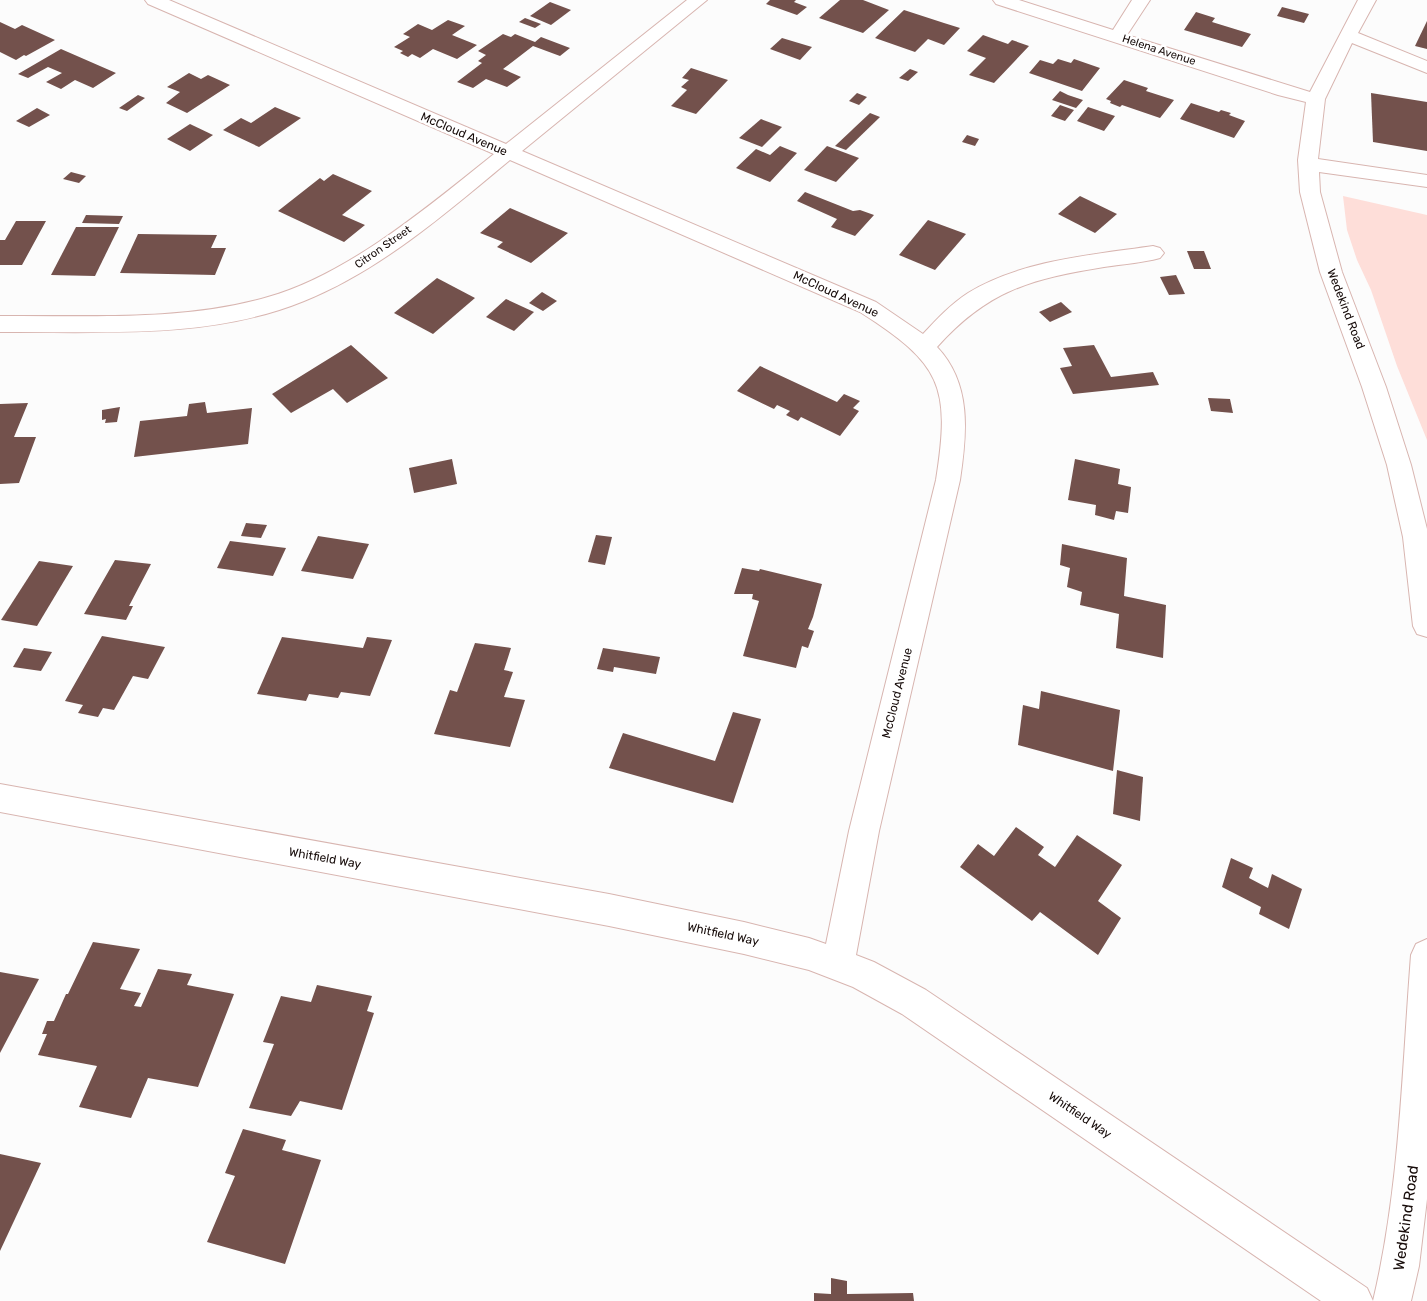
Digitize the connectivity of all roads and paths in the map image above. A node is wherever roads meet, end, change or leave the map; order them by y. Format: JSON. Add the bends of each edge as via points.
{"nodes":[{"id":1,"x":154,"y":0,"type":"edge"},
{"id":2,"x":698,"y":0,"type":"edge"},
{"id":3,"x":1002,"y":0,"type":"edge"},
{"id":4,"x":1141,"y":0,"type":"edge"},
{"id":5,"x":1367,"y":0,"type":"edge"},
{"id":6,"x":1348,"y":35,"type":"junction"},
{"id":7,"x":1117,"y":37,"type":"junction"},
{"id":8,"x":1427,"y":68,"type":"edge"},
{"id":9,"x":1316,"y":99,"type":"junction"},
{"id":10,"x":508,"y":153,"type":"junction"},
{"id":11,"x":1308,"y":164,"type":"junction"},
{"id":12,"x":1427,"y":181,"type":"edge"},
{"id":13,"x":1153,"y":253,"type":"dead end"},
{"id":14,"x":0,"y":324,"type":"edge"},
{"id":15,"x":924,"y":347,"type":"junction"},
{"id":16,"x":1427,"y":626,"type":"edge"},
{"id":17,"x":0,"y":798,"type":"edge"},
{"id":18,"x":1427,"y":955,"type":"edge"},
{"id":19,"x":838,"y":965,"type":"junction"},
{"id":20,"x":1354,"y":1301,"type":"edge"},
{"id":21,"x":1392,"y":1301,"type":"edge"}],
"edges":[{"from":1,"to":10,"type":"street","name":"McCloud Avenue"},
{"from":2,"to":10,"type":"street","name":"Citron Street"},
{"from":3,"to":7,"type":"street","name":"Helena Avenue"},
{"from":4,"to":7,"type":"street"},
{"from":5,"to":6,"type":"street","name":"Wedekind Road"},
{"from":6,"to":8,"type":"street"},
{"from":6,"to":9,"type":"street","name":"Wedekind Road"},
{"from":7,"to":9,"type":"street","name":"Helena Avenue"},
{"from":9,"to":11,"type":"street","name":"Wedekind Road"},
{"from":10,"to":14,"type":"street","name":"Citron Street","via":[[368,259],[304,293],[271,304],[197,318]]},
{"from":10,"to":15,"type":"street","name":"McCloud Avenue","via":[[868,307]]},
{"from":11,"to":12,"type":"street"},
{"from":11,"to":16,"type":"street","name":"Wedekind Road","via":[[1310,192],[1328,263],[1399,465],[1416,537]]},
{"from":13,"to":15,"type":"street","via":[[1022,278],[976,299]]},
{"from":15,"to":19,"type":"street","name":"McCloud Avenue","via":[[941,368],[952,390],[956,417],[954,449],[864,831]]},
{"from":17,"to":19,"type":"street","name":"Whitfield Way","via":[[609,910],[800,951]]},
{"from":18,"to":21,"type":"street","name":"Wedekind Road","via":[[1412,1176]]},
{"from":19,"to":20,"type":"street","name":"Whitfield Way","via":[[914,1002]]}]}
